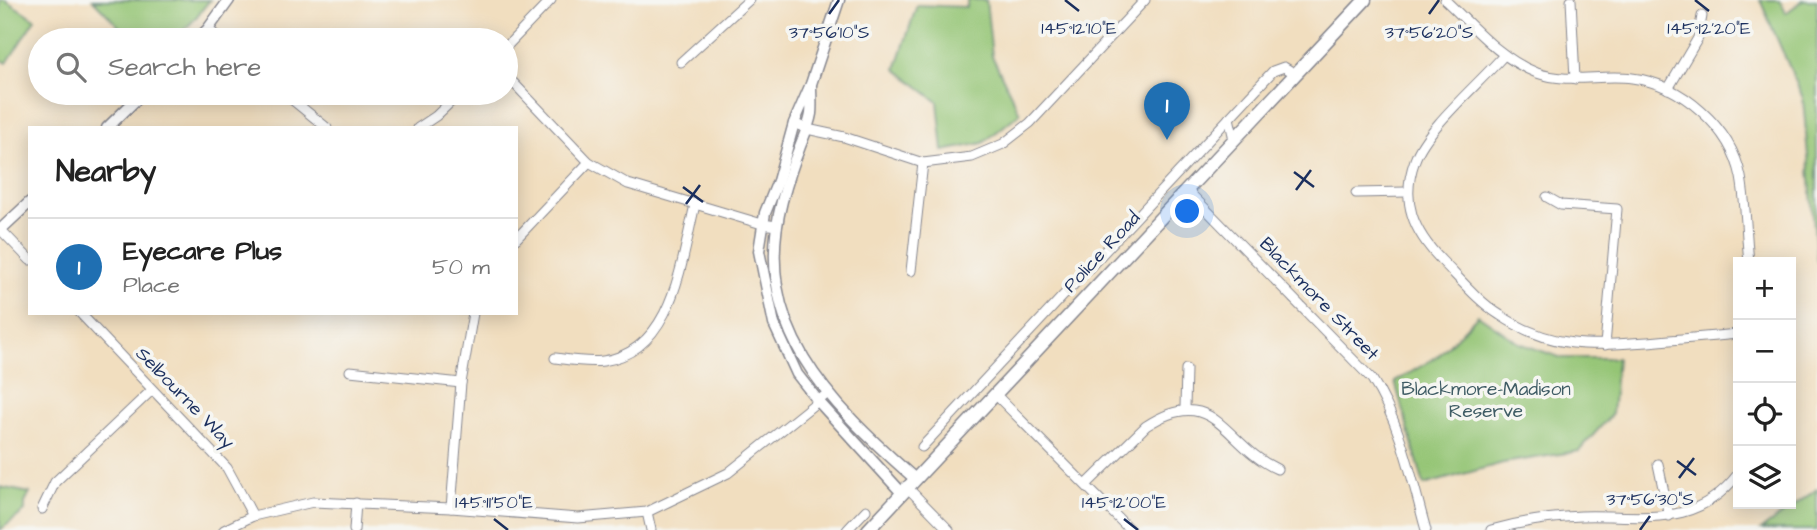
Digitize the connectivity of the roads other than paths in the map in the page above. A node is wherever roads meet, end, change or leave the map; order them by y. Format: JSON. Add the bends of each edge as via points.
{"nodes":[{"id":1,"x":229,"y":0,"type":"edge"},
{"id":2,"x":551,"y":0,"type":"edge"},
{"id":3,"x":749,"y":0,"type":"edge"},
{"id":4,"x":839,"y":0,"type":"edge"},
{"id":5,"x":1145,"y":0,"type":"edge"},
{"id":6,"x":1365,"y":0,"type":"edge"},
{"id":7,"x":1445,"y":0,"type":"edge"},
{"id":8,"x":1571,"y":0,"type":"edge"},
{"id":9,"x":1702,"y":16,"type":"dead end"},
{"id":10,"x":209,"y":28,"type":"edge"},
{"id":11,"x":518,"y":34,"type":"edge"},
{"id":12,"x":1504,"y":55,"type":"junction"},
{"id":13,"x":681,"y":62,"type":"dead end"},
{"id":14,"x":1294,"y":73,"type":"junction"},
{"id":15,"x":1575,"y":79,"type":"junction"},
{"id":16,"x":811,"y":84,"type":"junction"},
{"id":17,"x":518,"y":88,"type":"edge"},
{"id":18,"x":1668,"y":89,"type":"junction"},
{"id":19,"x":131,"y":105,"type":"edge"},
{"id":20,"x":299,"y":105,"type":"edge"},
{"id":21,"x":447,"y":105,"type":"edge"},
{"id":22,"x":1229,"y":118,"type":"junction"},
{"id":23,"x":794,"y":123,"type":"junction"},
{"id":24,"x":109,"y":126,"type":"edge"},
{"id":25,"x":325,"y":126,"type":"edge"},
{"id":26,"x":421,"y":126,"type":"edge"},
{"id":27,"x":807,"y":129,"type":"junction"},
{"id":28,"x":1234,"y":139,"type":"junction"},
{"id":29,"x":589,"y":162,"type":"junction"},
{"id":30,"x":923,"y":163,"type":"junction"},
{"id":31,"x":1187,"y":190,"type":"junction"},
{"id":32,"x":1407,"y":192,"type":"junction"},
{"id":33,"x":1356,"y":193,"type":"dead end"},
{"id":34,"x":1547,"y":197,"type":"dead end"},
{"id":35,"x":28,"y":204,"type":"edge"},
{"id":36,"x":695,"y":205,"type":"junction"},
{"id":37,"x":762,"y":224,"type":"junction"},
{"id":38,"x":777,"y":226,"type":"junction"},
{"id":39,"x":0,"y":230,"type":"edge"},
{"id":40,"x":518,"y":237,"type":"edge"},
{"id":41,"x":1749,"y":257,"type":"edge"},
{"id":42,"x":28,"y":258,"type":"edge"},
{"id":43,"x":911,"y":271,"type":"dead end"},
{"id":44,"x":82,"y":315,"type":"edge"},
{"id":45,"x":473,"y":315,"type":"edge"},
{"id":46,"x":1028,"y":334,"type":"junction"},
{"id":47,"x":1733,"y":334,"type":"edge"},
{"id":48,"x":1605,"y":345,"type":"junction"},
{"id":49,"x":1042,"y":346,"type":"junction"},
{"id":50,"x":555,"y":358,"type":"dead end"},
{"id":51,"x":1186,"y":369,"type":"dead end"},
{"id":52,"x":350,"y":371,"type":"dead end"},
{"id":53,"x":461,"y":383,"type":"junction"},
{"id":54,"x":152,"y":390,"type":"junction"},
{"id":55,"x":828,"y":393,"type":"junction"},
{"id":56,"x":996,"y":395,"type":"junction"},
{"id":57,"x":819,"y":402,"type":"junction"},
{"id":58,"x":1185,"y":408,"type":"junction"},
{"id":59,"x":922,"y":447,"type":"dead end"},
{"id":60,"x":1658,"y":464,"type":"dead end"},
{"id":61,"x":1277,"y":469,"type":"dead end"},
{"id":62,"x":1733,"y":479,"type":"edge"},
{"id":63,"x":907,"y":485,"type":"junction"},
{"id":64,"x":1086,"y":485,"type":"junction"},
{"id":65,"x":356,"y":503,"type":"junction"},
{"id":66,"x":452,"y":508,"type":"junction"},
{"id":67,"x":42,"y":509,"type":"dead end"},
{"id":68,"x":866,"y":510,"type":"dead end"},
{"id":69,"x":647,"y":512,"type":"junction"},
{"id":70,"x":253,"y":516,"type":"junction"},
{"id":71,"x":1669,"y":516,"type":"junction"},
{"id":72,"x":224,"y":530,"type":"edge"},
{"id":73,"x":354,"y":530,"type":"edge"},
{"id":74,"x":651,"y":530,"type":"edge"},
{"id":75,"x":847,"y":530,"type":"edge"},
{"id":76,"x":868,"y":530,"type":"edge"},
{"id":77,"x":948,"y":530,"type":"edge"},
{"id":78,"x":1130,"y":530,"type":"edge"},
{"id":79,"x":1426,"y":530,"type":"edge"},
{"id":80,"x":1491,"y":530,"type":"edge"}],
"edges":[{"from":1,"to":10,"type":"street"},
{"from":2,"to":11,"type":"street"},
{"from":3,"to":13,"type":"street"},
{"from":4,"to":16,"type":"street"},
{"from":5,"to":30,"type":"street","via":[[1030,123],[1003,144],[972,157]]},
{"from":6,"to":14,"type":"main road","name":"Police Road"},
{"from":7,"to":12,"type":"street"},
{"from":8,"to":15,"type":"street"},
{"from":9,"to":18,"type":"street","via":[[1698,37]]},
{"from":12,"to":15,"type":"street","via":[[1553,78]]},
{"from":12,"to":32,"type":"street","via":[[1422,145]]},
{"from":14,"to":22,"type":"street","via":[[1284,66],[1273,71]]},
{"from":14,"to":28,"type":"main road","name":"Police Road"},
{"from":15,"to":18,"type":"street","via":[[1635,78]]},
{"from":16,"to":23,"type":"street"},
{"from":16,"to":27,"type":"street"},
{"from":17,"to":29,"type":"street"},
{"from":18,"to":41,"type":"street","via":[[1694,105],[1728,143],[1741,176]]},
{"from":19,"to":24,"type":"street"},
{"from":20,"to":25,"type":"street"},
{"from":21,"to":26,"type":"street"},
{"from":22,"to":28,"type":"street"},
{"from":22,"to":46,"type":"street"},
{"from":23,"to":27,"type":"street"},
{"from":23,"to":37,"type":"street"},
{"from":27,"to":30,"type":"street"},
{"from":27,"to":38,"type":"street"},
{"from":28,"to":31,"type":"main road","name":"Police Road"},
{"from":29,"to":36,"type":"street","via":[[628,184]]},
{"from":29,"to":40,"type":"street"},
{"from":30,"to":43,"type":"street"},
{"from":31,"to":49,"type":"main road","name":"Police Road"},
{"from":31,"to":79,"type":"street","name":"Blackmore Street","via":[[1372,379],[1392,416]]},
{"from":32,"to":33,"type":"street"},
{"from":32,"to":48,"type":"street","via":[[1422,237],[1499,315],[1548,338]]},
{"from":34,"to":48,"type":"street","via":[[1561,205],[1616,209]]},
{"from":35,"to":39,"type":"street"},
{"from":36,"to":37,"type":"street"},
{"from":36,"to":50,"type":"street","via":[[671,297],[654,332],[639,345],[604,360]]},
{"from":37,"to":38,"type":"street"},
{"from":37,"to":57,"type":"street","via":[[759,251],[774,324],[797,374]]},
{"from":38,"to":55,"type":"street","via":[[779,300],[804,361]]},
{"from":39,"to":42,"type":"street"},
{"from":44,"to":54,"type":"street","name":"Selbourne Way"},
{"from":45,"to":53,"type":"street"},
{"from":46,"to":49,"type":"street"},
{"from":46,"to":59,"type":"street"},
{"from":47,"to":48,"type":"street"},
{"from":49,"to":56,"type":"main road","name":"Police Road"},
{"from":51,"to":58,"type":"street"},
{"from":52,"to":53,"type":"street"},
{"from":53,"to":66,"type":"street"},
{"from":54,"to":67,"type":"street","via":[[55,482]]},
{"from":54,"to":70,"type":"street","name":"Selbourne Way","via":[[227,468]]},
{"from":55,"to":57,"type":"street"},
{"from":55,"to":63,"type":"street"},
{"from":56,"to":63,"type":"main road","name":"Police Road"},
{"from":56,"to":64,"type":"street"},
{"from":57,"to":63,"type":"street"},
{"from":57,"to":69,"type":"street","via":[[728,474]]},
{"from":58,"to":61,"type":"street","via":[[1222,424],[1256,458]]},
{"from":58,"to":64,"type":"street","via":[[1146,426]]},
{"from":60,"to":71,"type":"street"},
{"from":62,"to":71,"type":"street","via":[[1711,501]]},
{"from":63,"to":76,"type":"main road","name":"Police Road"},
{"from":63,"to":77,"type":"street"},
{"from":64,"to":78,"type":"street"},
{"from":65,"to":66,"type":"street"},
{"from":65,"to":70,"type":"street","via":[[313,502]]},
{"from":65,"to":73,"type":"street"},
{"from":66,"to":69,"type":"street","via":[[578,519]]},
{"from":68,"to":75,"type":"street"},
{"from":69,"to":74,"type":"street"},
{"from":70,"to":72,"type":"street"},
{"from":71,"to":80,"type":"street","via":[[1544,518]]}]}
